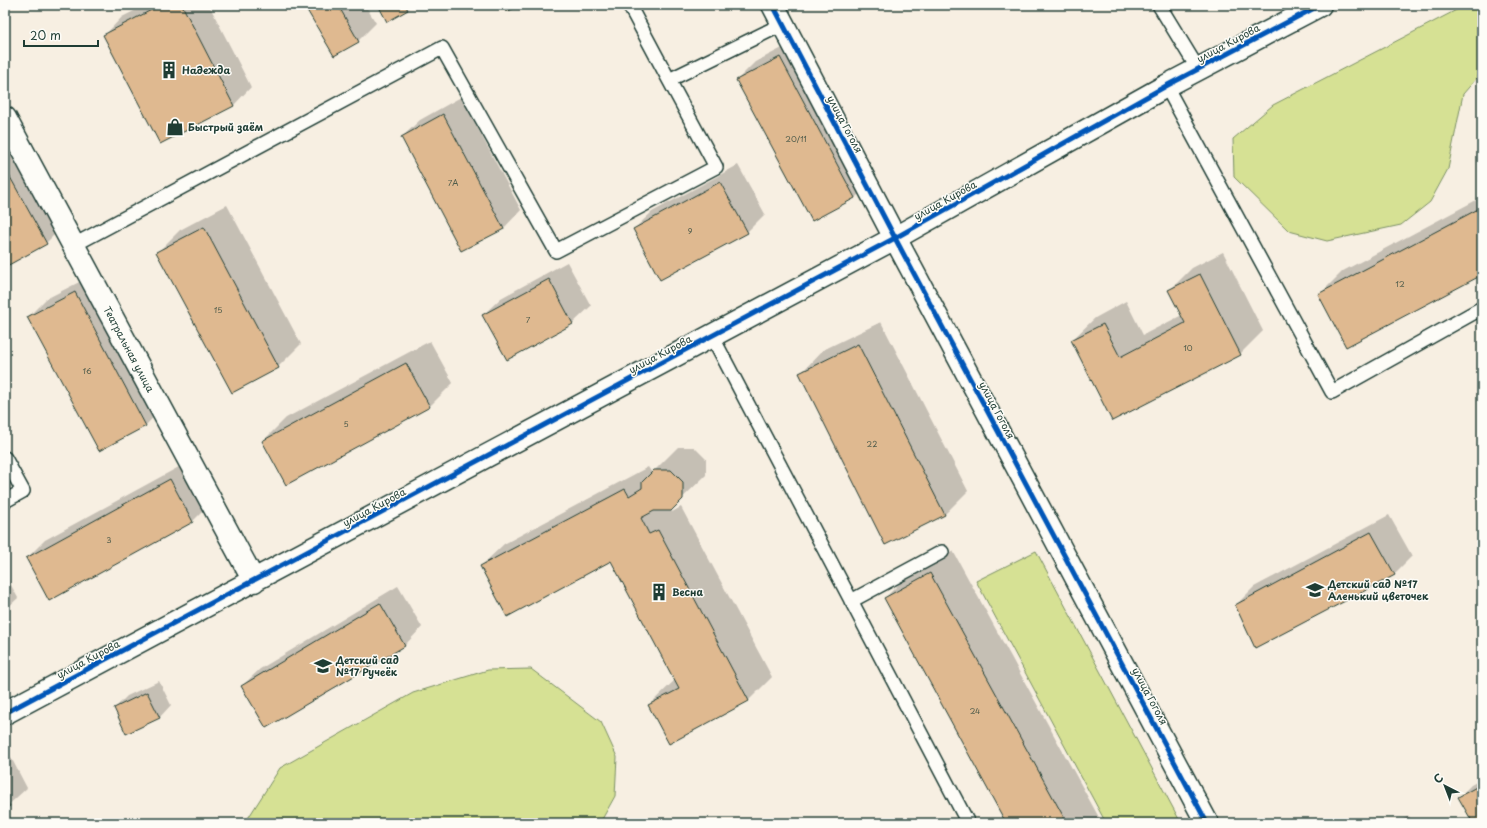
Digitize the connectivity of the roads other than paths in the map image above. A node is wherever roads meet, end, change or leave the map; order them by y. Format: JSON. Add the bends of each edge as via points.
{"nodes":[{"id":1,"x":629,"y":5,"type":"edge"},
{"id":2,"x":1159,"y":5,"type":"edge"},
{"id":3,"x":1320,"y":5,"type":"edge"},
{"id":4,"x":778,"y":14,"type":"edge"},
{"id":5,"x":1198,"y":69,"type":"junction"},
{"id":6,"x":670,"y":80,"type":"junction"},
{"id":7,"x":1166,"y":86,"type":"junction"},
{"id":8,"x":5,"y":118,"type":"edge"},
{"id":9,"x":895,"y":238,"type":"junction"},
{"id":10,"x":74,"y":245,"type":"junction"},
{"id":11,"x":1482,"y":308,"type":"edge"},
{"id":12,"x":712,"y":336,"type":"junction"},
{"id":13,"x":5,"y":458,"type":"edge"},
{"id":14,"x":5,"y":501,"type":"edge"},
{"id":15,"x":942,"y":552,"type":"dead end"},
{"id":16,"x":254,"y":581,"type":"junction"},
{"id":17,"x":851,"y":601,"type":"junction"},
{"id":18,"x":5,"y":713,"type":"edge"},
{"id":19,"x":968,"y":823,"type":"edge"},
{"id":20,"x":1207,"y":823,"type":"edge"}],
"edges":[{"from":1,"to":6,"type":"lane"},
{"from":2,"to":5,"type":"lane"},
{"from":3,"to":5,"type":"street","name":"улица Кирова"},
{"from":4,"to":6,"type":"lane"},
{"from":4,"to":9,"type":"street","name":"улица Гоголя"},
{"from":5,"to":7,"type":"street","name":"улица Кирова"},
{"from":6,"to":10,"type":"lane","via":[[716,167],[556,251],[442,48]]},
{"from":7,"to":9,"type":"street","name":"улица Кирова"},
{"from":7,"to":11,"type":"lane","via":[[1332,392]]},
{"from":8,"to":10,"type":"street","name":"Театральная улица"},
{"from":9,"to":12,"type":"street","name":"улица Кирова"},
{"from":9,"to":20,"type":"street","name":"улица Гоголя"},
{"from":10,"to":16,"type":"street","name":"Театральная улица"},
{"from":12,"to":16,"type":"street","name":"улица Кирова"},
{"from":12,"to":17,"type":"lane"},
{"from":13,"to":14,"type":"lane","via":[[23,491]]},
{"from":15,"to":17,"type":"lane"},
{"from":16,"to":18,"type":"street","name":"улица Кирова"},
{"from":17,"to":19,"type":"lane"}]}
